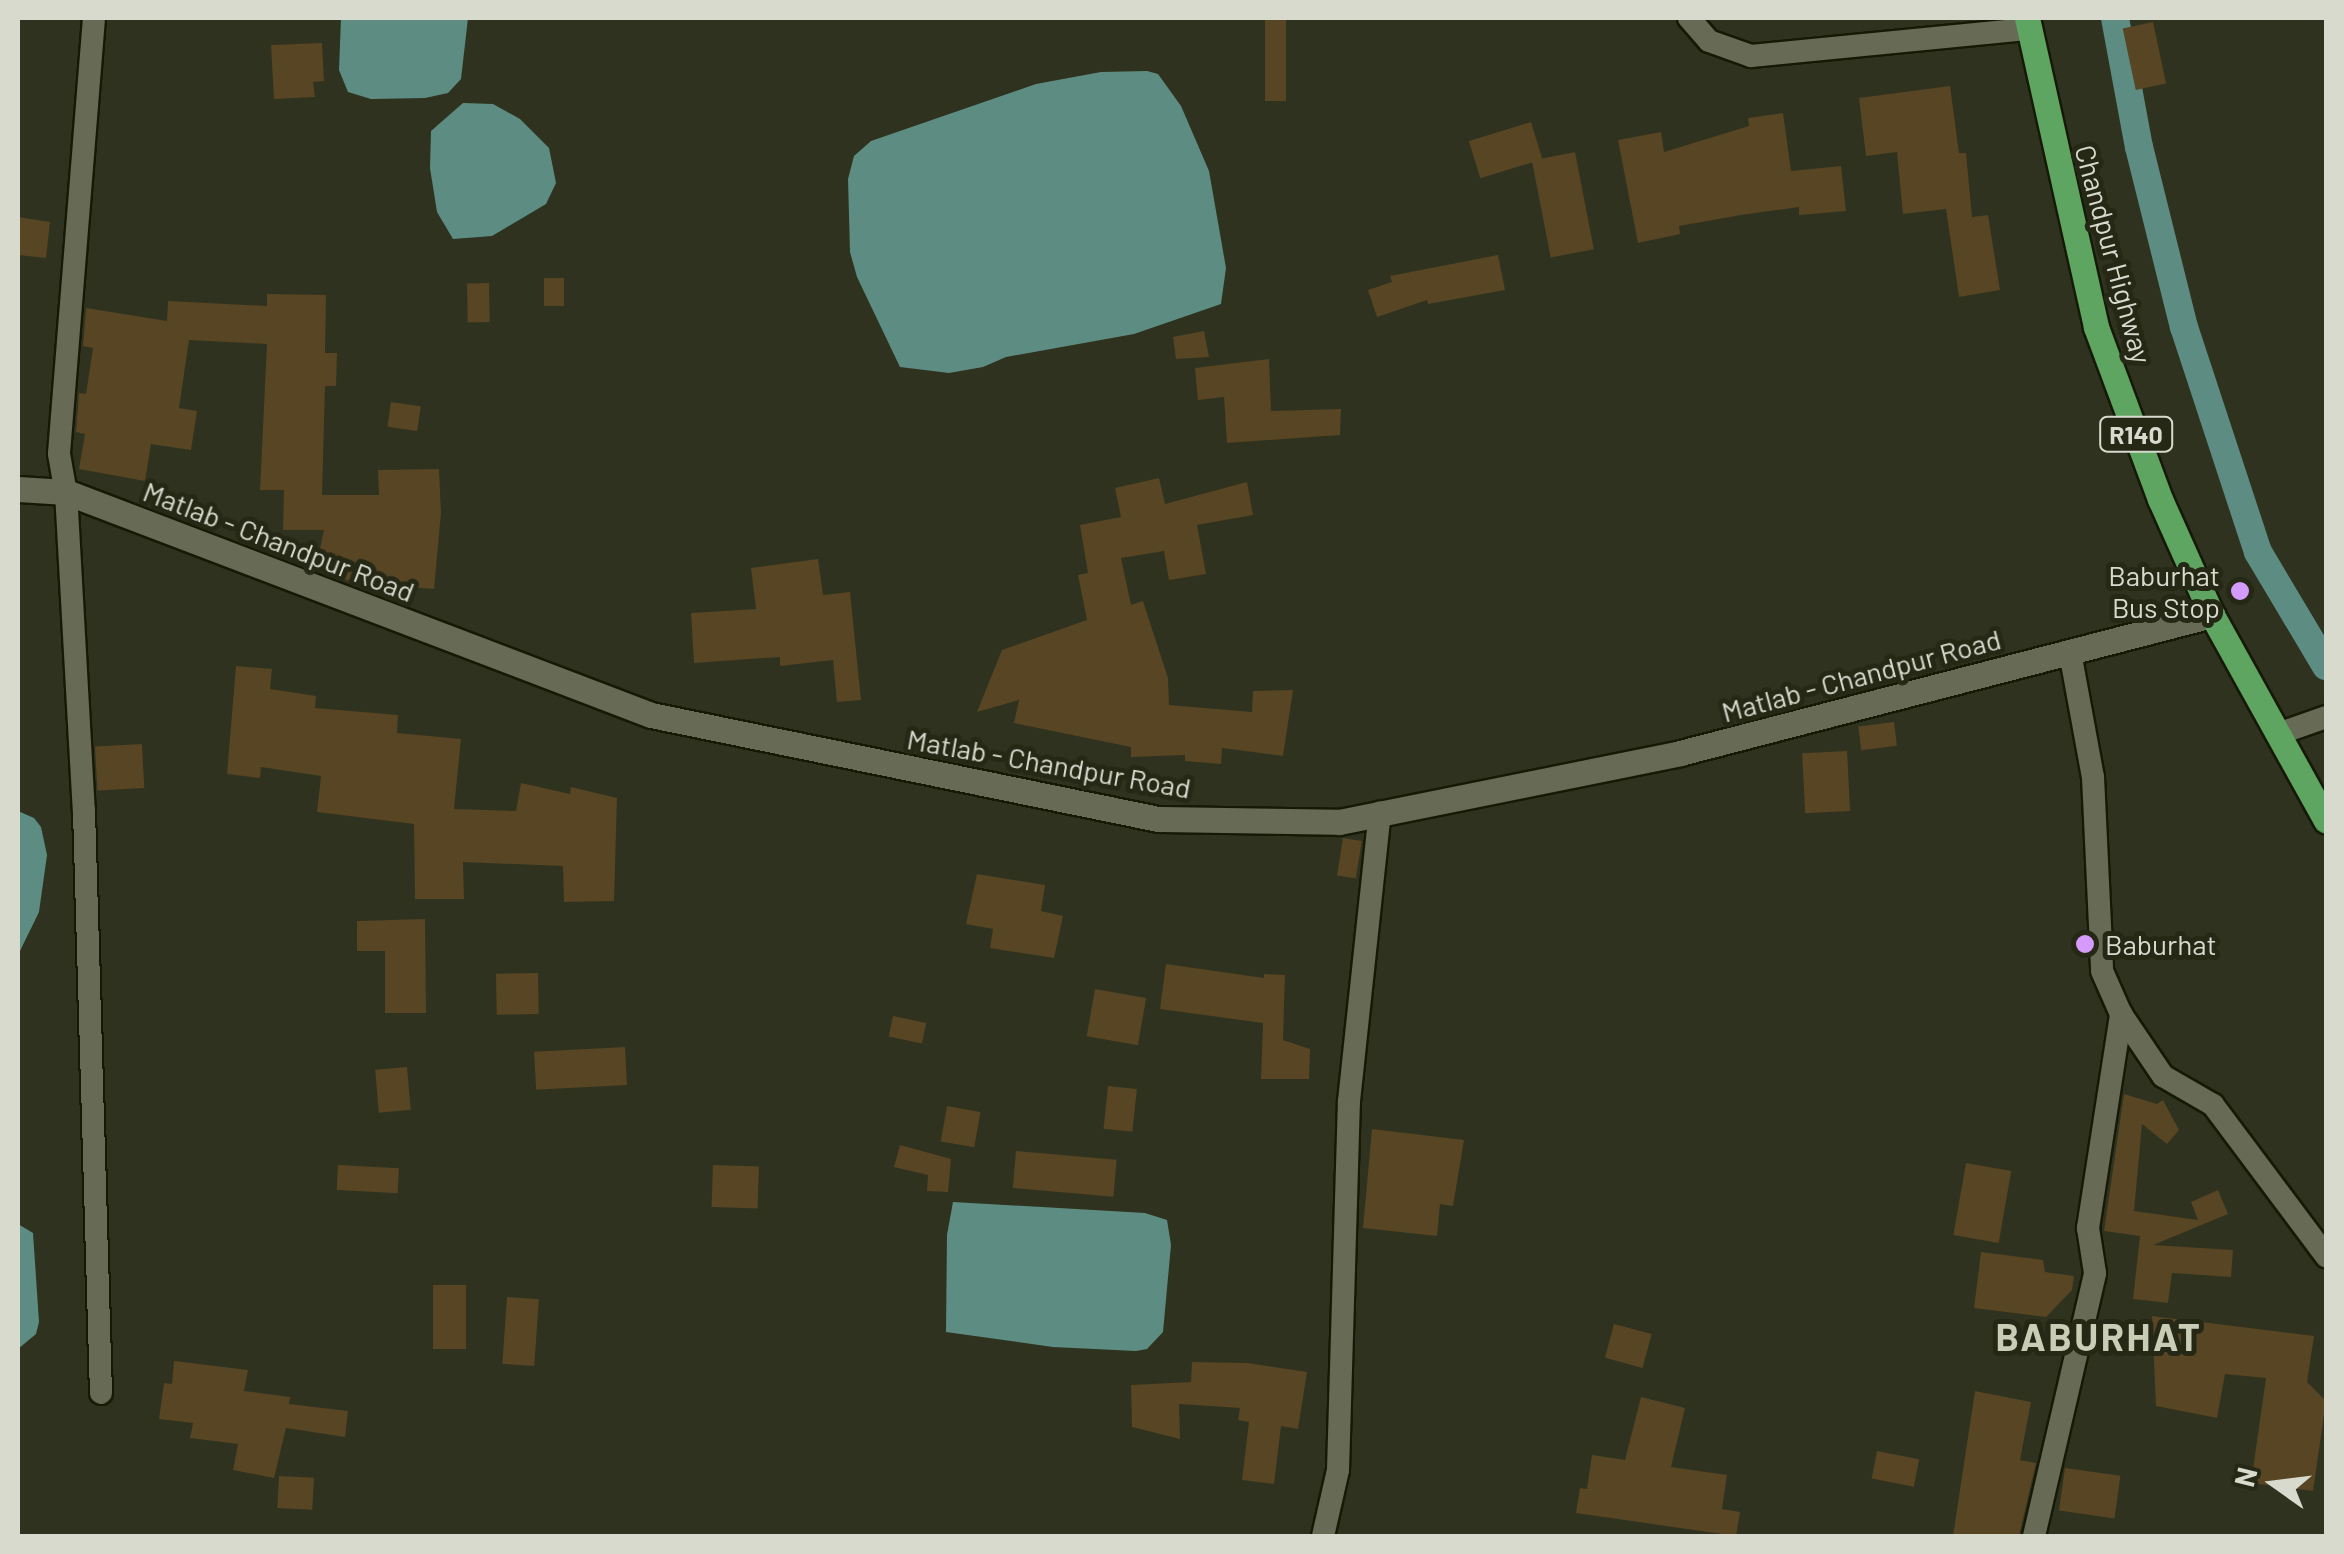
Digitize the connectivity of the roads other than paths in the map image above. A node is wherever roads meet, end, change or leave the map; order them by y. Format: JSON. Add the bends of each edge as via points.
{"nodes":[{"id":1,"x":94,"y":18,"type":"edge"},
{"id":2,"x":1689,"y":18,"type":"edge"},
{"id":3,"x":2027,"y":23,"type":"edge"},
{"id":4,"x":18,"y":489,"type":"edge"},
{"id":5,"x":66,"y":492,"type":"junction"},
{"id":6,"x":2212,"y":615,"type":"junction"},
{"id":7,"x":2070,"y":652,"type":"junction"},
{"id":8,"x":2326,"y":718,"type":"edge"},
{"id":9,"x":2278,"y":734,"type":"junction"},
{"id":10,"x":1380,"y":814,"type":"junction"},
{"id":11,"x":2326,"y":820,"type":"edge"},
{"id":12,"x":2121,"y":1014,"type":"junction"},
{"id":13,"x":2326,"y":1256,"type":"edge"},
{"id":14,"x":101,"y":1394,"type":"dead end"},
{"id":15,"x":1323,"y":1536,"type":"edge"},
{"id":16,"x":2034,"y":1536,"type":"edge"}],
"edges":[{"from":1,"to":5,"type":"street","via":[[59,454]]},
{"from":2,"to":3,"type":"street","via":[[1709,41],[1751,56]]},
{"from":3,"to":6,"type":"main road","name":"Chandpur Highway","number":"R140","via":[[2096,327]]},
{"from":4,"to":5,"type":"main road","name":"Matlab - Chandpur Road"},
{"from":5,"to":10,"type":"main road","name":"Matlab - Chandpur Road","via":[[651,715],[1158,819],[1339,822]]},
{"from":5,"to":14,"type":"street","via":[[87,887]]},
{"from":6,"to":7,"type":"main road","name":"Matlab - Chandpur Road"},
{"from":6,"to":9,"type":"main road","name":"Chandpur Highway","number":"R140"},
{"from":7,"to":10,"type":"main road","name":"Matlab - Chandpur Road","via":[[1680,754]]},
{"from":7,"to":12,"type":"street","via":[[2093,777],[2102,971]]},
{"from":8,"to":9,"type":"street"},
{"from":9,"to":11,"type":"main road","name":"Chandpur Highway","number":"R140"},
{"from":10,"to":15,"type":"street","via":[[1350,1100],[1338,1470]]},
{"from":12,"to":13,"type":"street","via":[[2162,1076],[2214,1105]]},
{"from":12,"to":16,"type":"street","via":[[2088,1228],[2095,1273]]}]}
